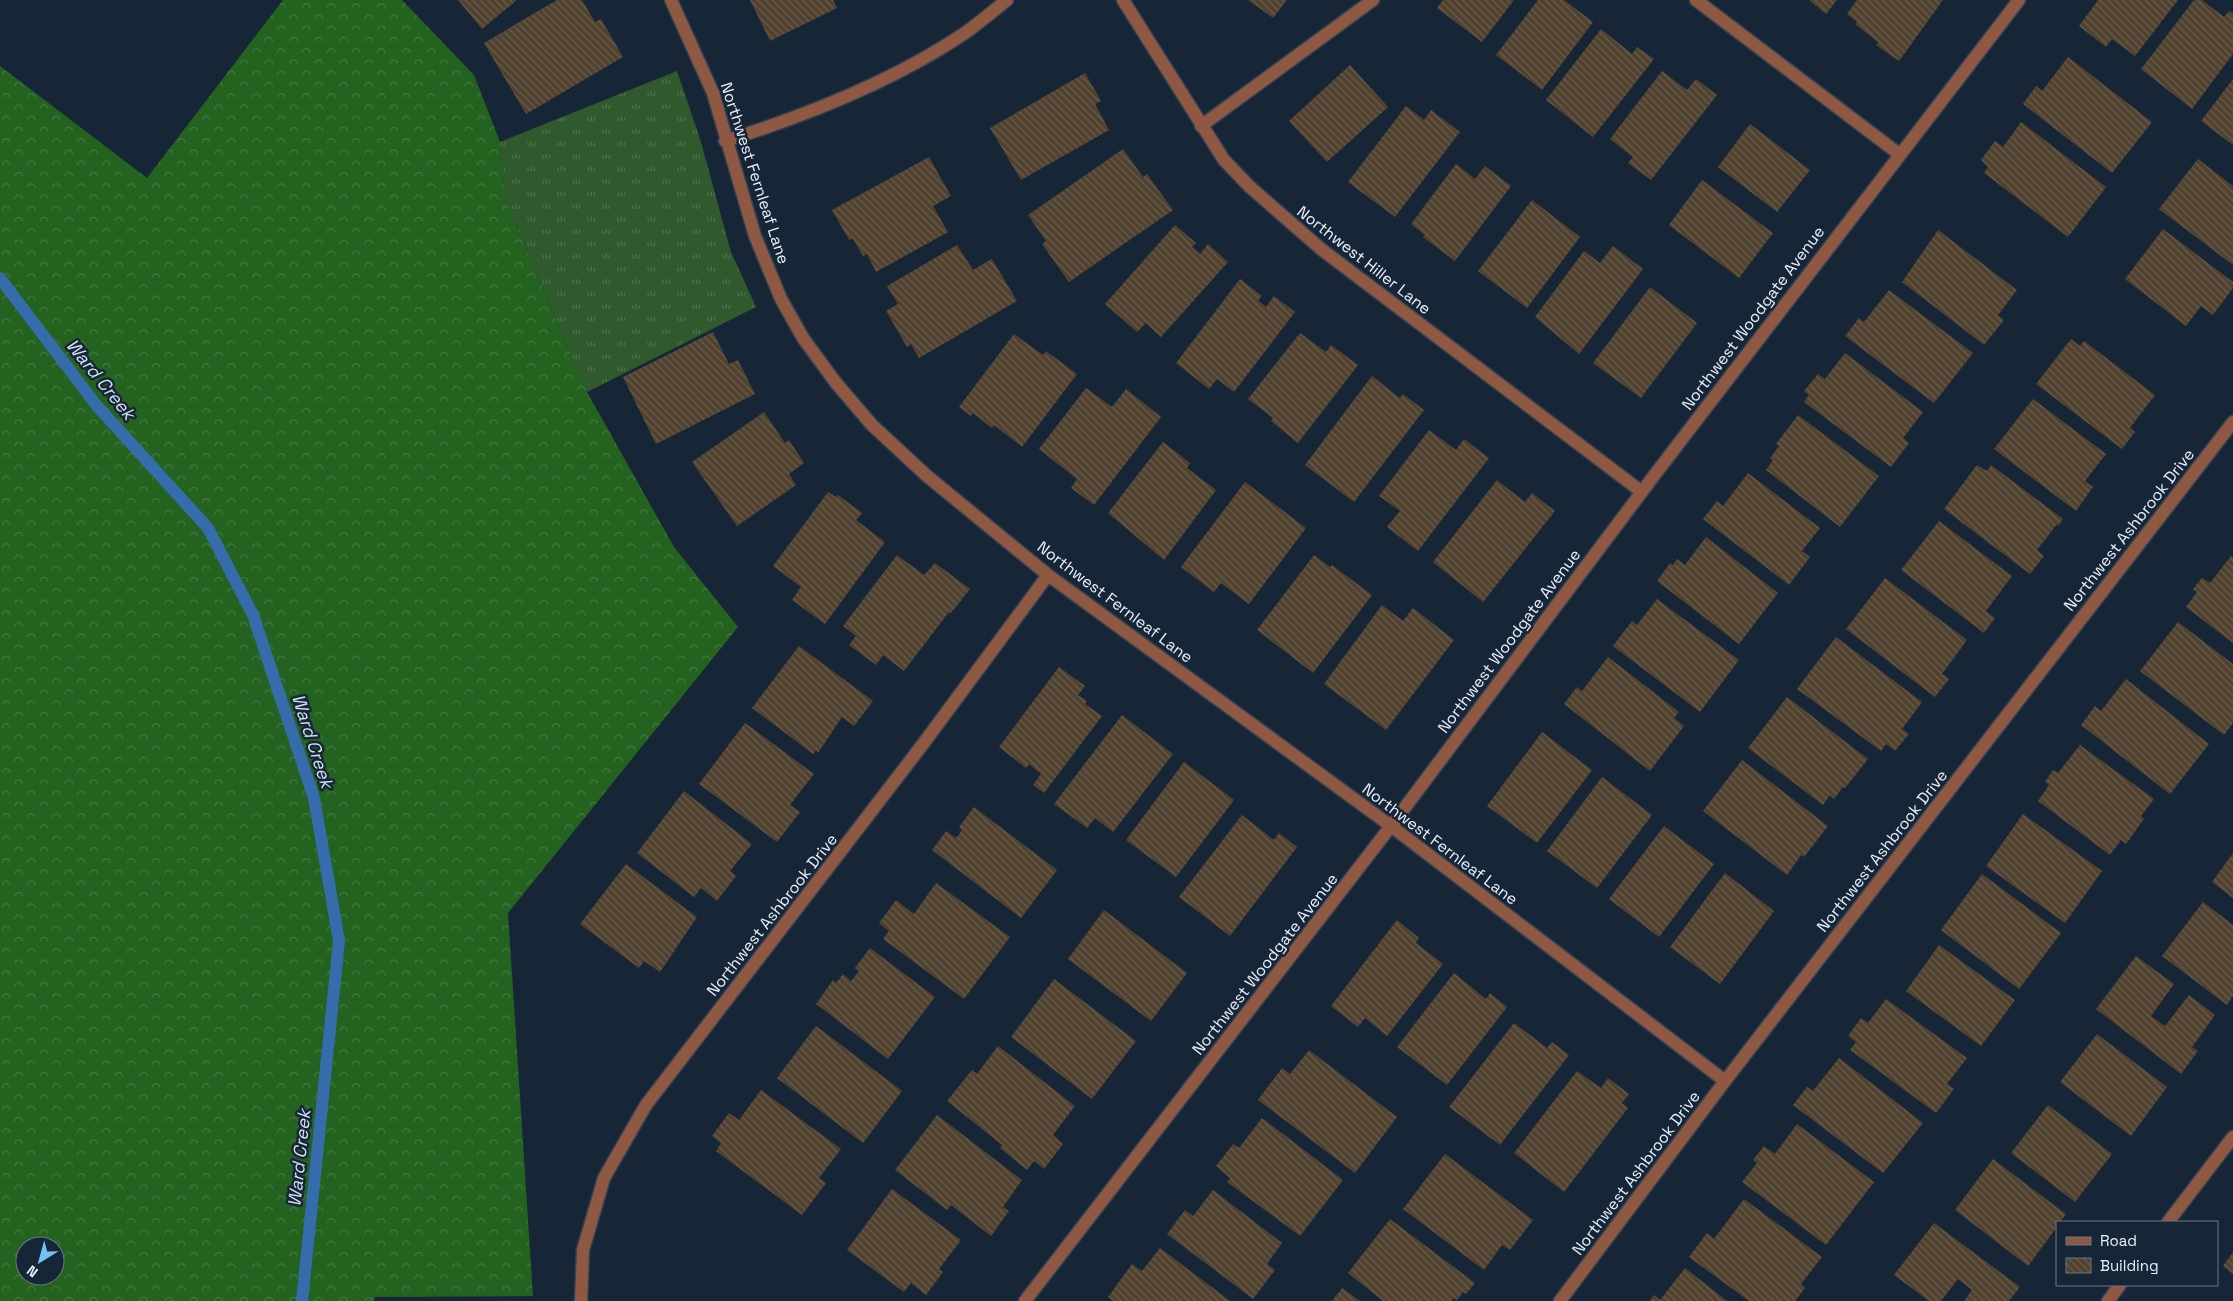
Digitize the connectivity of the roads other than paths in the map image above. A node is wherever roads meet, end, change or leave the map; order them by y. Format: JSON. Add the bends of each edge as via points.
{"nodes":[{"id":1,"x":671,"y":0,"type":"edge"},
{"id":2,"x":1007,"y":0,"type":"edge"},
{"id":3,"x":1123,"y":0,"type":"edge"},
{"id":4,"x":1373,"y":0,"type":"edge"},
{"id":5,"x":1696,"y":0,"type":"edge"},
{"id":6,"x":2019,"y":0,"type":"edge"},
{"id":7,"x":1201,"y":126,"type":"junction"},
{"id":8,"x":726,"y":140,"type":"junction"},
{"id":9,"x":1899,"y":154,"type":"junction"},
{"id":10,"x":2233,"y":422,"type":"edge"},
{"id":11,"x":1642,"y":492,"type":"junction"},
{"id":12,"x":1048,"y":575,"type":"junction"},
{"id":13,"x":1391,"y":826,"type":"junction"},
{"id":14,"x":1725,"y":1081,"type":"junction"},
{"id":15,"x":2233,"y":1137,"type":"edge"},
{"id":16,"x":2169,"y":1221,"type":"edge"},
{"id":17,"x":2119,"y":1286,"type":"edge"},
{"id":18,"x":581,"y":1301,"type":"edge"},
{"id":19,"x":1025,"y":1301,"type":"edge"},
{"id":20,"x":1560,"y":1301,"type":"edge"},
{"id":21,"x":2108,"y":1301,"type":"edge"}],
"edges":[{"from":1,"to":8,"type":"street","name":"Northwest Fernleaf Lane","via":[[698,54]]},
{"from":2,"to":8,"type":"street","via":[[966,32],[912,65],[844,98]]},
{"from":3,"to":7,"type":"street","name":"Northwest Hiller Lane"},
{"from":4,"to":7,"type":"street"},
{"from":5,"to":9,"type":"street"},
{"from":6,"to":9,"type":"street","name":"Northwest Woodgate Avenue"},
{"from":7,"to":11,"type":"street","name":"Northwest Hiller Lane","via":[[1224,160],[1250,187],[1321,249]]},
{"from":8,"to":12,"type":"street","name":"Northwest Fernleaf Lane","via":[[756,236],[781,299],[803,338],[836,383],[872,425],[927,476]]},
{"from":9,"to":11,"type":"street","name":"Northwest Woodgate Avenue"},
{"from":10,"to":14,"type":"street","name":"Northwest Ashbrook Drive"},
{"from":11,"to":13,"type":"street","name":"Northwest Woodgate Avenue"},
{"from":12,"to":13,"type":"street","name":"Northwest Fernleaf Lane"},
{"from":12,"to":18,"type":"street","name":"Northwest Ashbrook Drive","via":[[924,744],[646,1105],[604,1178],[584,1250]]},
{"from":13,"to":14,"type":"street","name":"Northwest Fernleaf Lane"},
{"from":13,"to":19,"type":"street","name":"Northwest Woodgate Avenue"},
{"from":14,"to":20,"type":"street","name":"Northwest Ashbrook Drive"},
{"from":15,"to":16,"type":"street"},
{"from":17,"to":21,"type":"street"}]}
